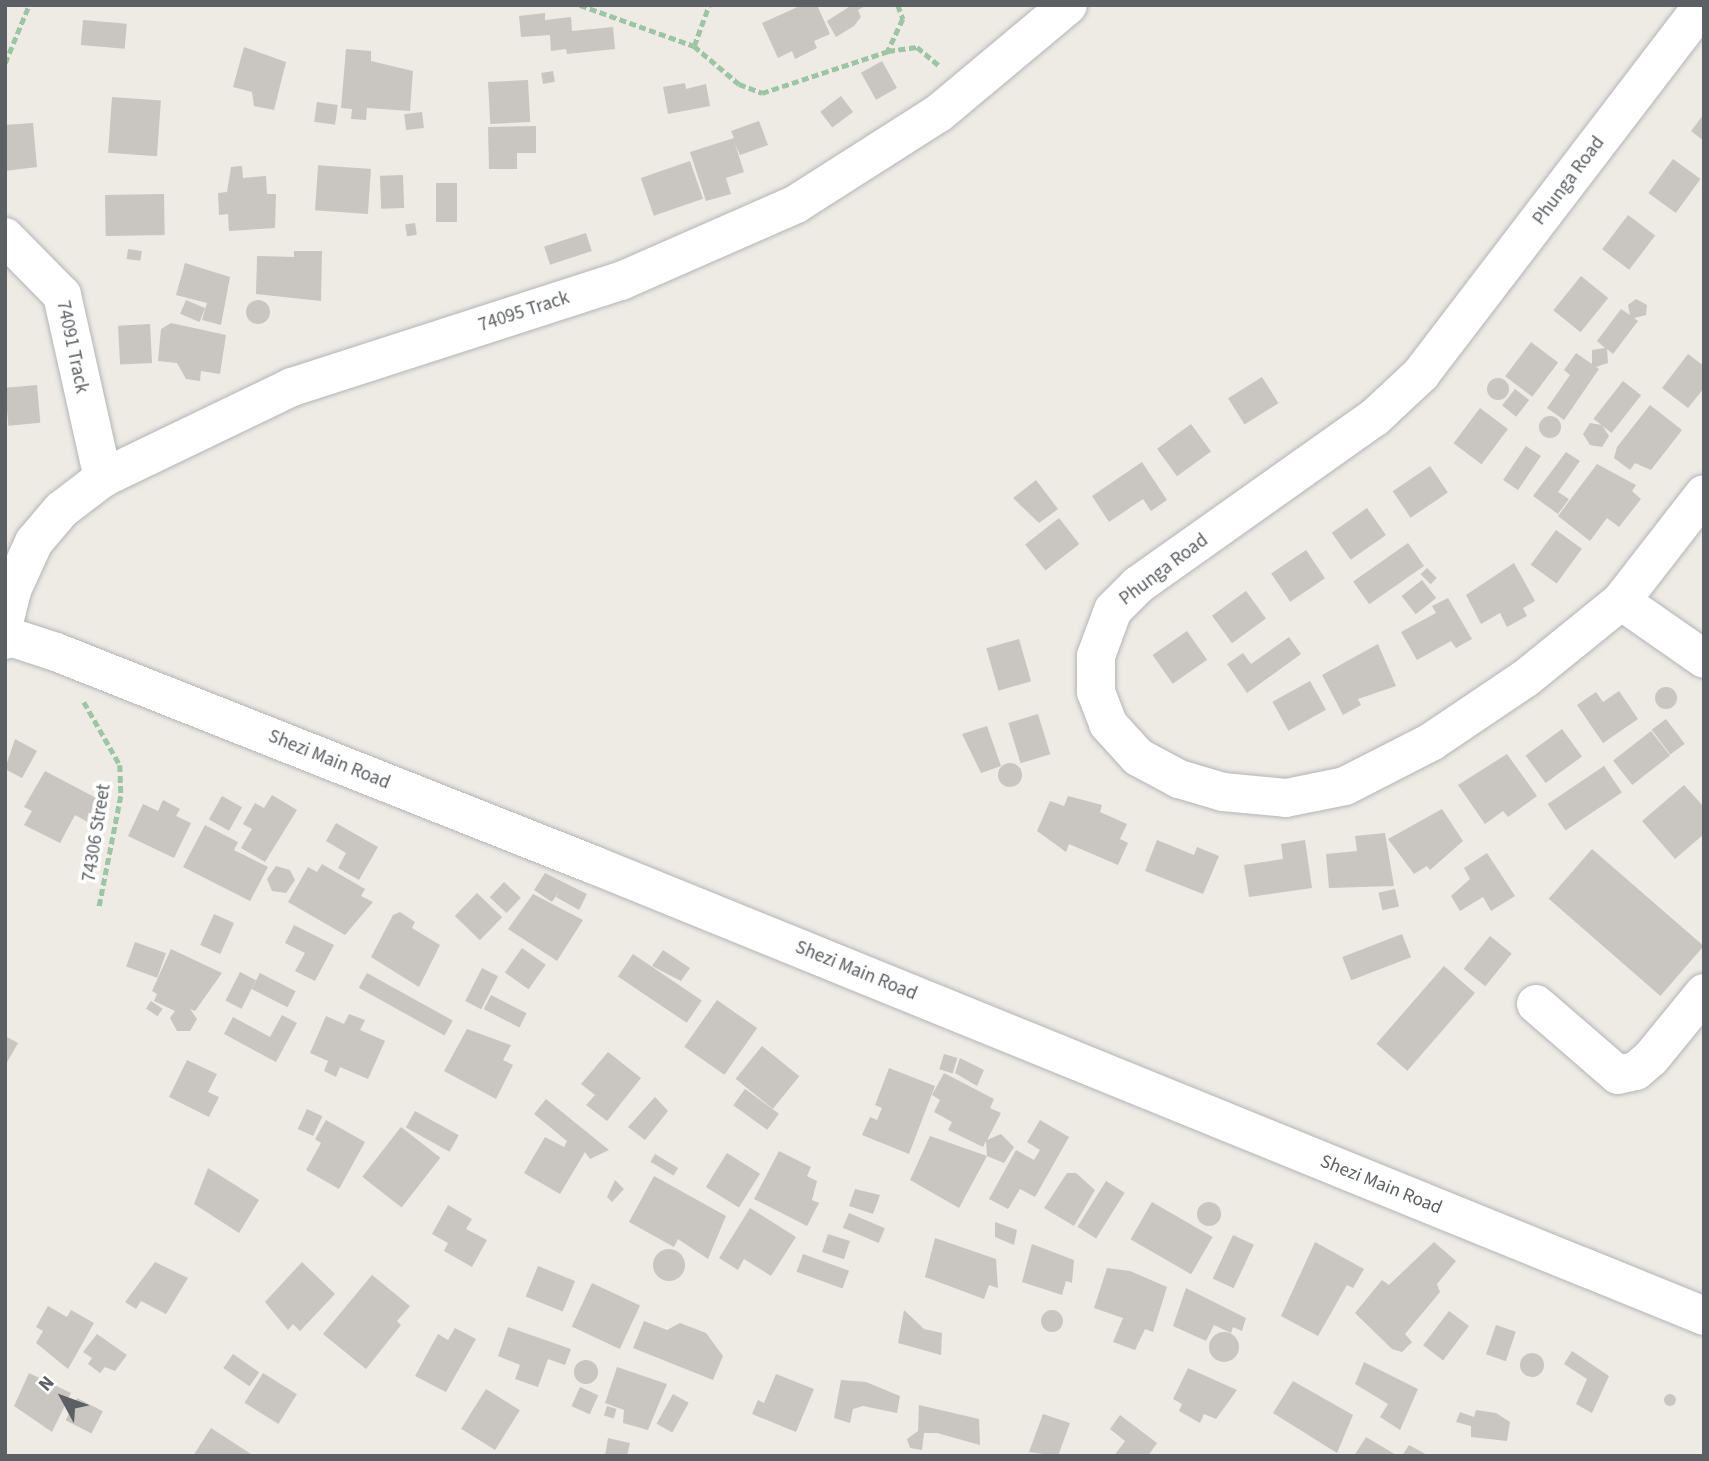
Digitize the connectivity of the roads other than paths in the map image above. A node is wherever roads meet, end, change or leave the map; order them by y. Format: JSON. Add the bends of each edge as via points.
{"nodes":[{"id":1,"x":1069,"y":5,"type":"edge"},
{"id":2,"x":1703,"y":5,"type":"edge"},
{"id":3,"x":5,"y":237,"type":"edge"},
{"id":4,"x":103,"y":478,"type":"junction"},
{"id":5,"x":1704,"y":494,"type":"edge"},
{"id":6,"x":1621,"y":601,"type":"junction"},
{"id":7,"x":5,"y":619,"type":"edge"},
{"id":8,"x":5,"y":640,"type":"edge"},
{"id":9,"x":1704,"y":659,"type":"edge"},
{"id":10,"x":1704,"y":993,"type":"edge"},
{"id":11,"x":1536,"y":1004,"type":"dead end"},
{"id":12,"x":1704,"y":1316,"type":"edge"}],
"edges":[{"from":1,"to":4,"type":"street","name":"74095 Track","via":[[939,113],[783,209],[621,281],[292,387]]},
{"from":2,"to":6,"type":"street","name":"Phunga Road","via":[[1421,374],[1375,417],[1138,585],[1113,610],[1096,656],[1096,692],[1108,724],[1138,757],[1178,779],[1223,792],[1286,798],[1345,786],[1431,742],[1526,678]]},
{"from":3,"to":4,"type":"street","name":"74091 Track","via":[[62,295]]},
{"from":4,"to":7,"type":"street","name":"74095 Track","via":[[61,510],[34,542],[12,590]]},
{"from":5,"to":6,"type":"street","name":"Phunga Road"},
{"from":6,"to":9,"type":"street"},
{"from":8,"to":12,"type":"street","name":"Shezi Main Road","via":[[10,636],[56,652]]},
{"from":10,"to":11,"type":"street","via":[[1651,1058],[1636,1071],[1618,1075]]}]}
